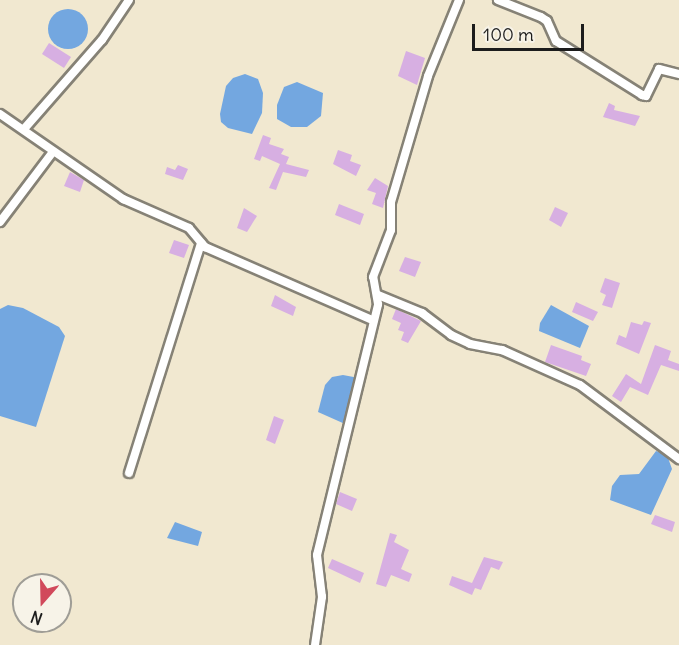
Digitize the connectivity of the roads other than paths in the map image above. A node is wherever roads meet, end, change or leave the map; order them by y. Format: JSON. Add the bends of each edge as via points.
{"nodes":[{"id":1,"x":129,"y":0,"type":"edge"},
{"id":2,"x":459,"y":0,"type":"edge"},
{"id":3,"x":498,"y":0,"type":"edge"},
{"id":4,"x":679,"y":74,"type":"edge"},
{"id":5,"x":0,"y":114,"type":"edge"},
{"id":6,"x":24,"y":129,"type":"junction"},
{"id":7,"x":52,"y":153,"type":"junction"},
{"id":8,"x":0,"y":222,"type":"edge"},
{"id":9,"x":201,"y":243,"type":"junction"},
{"id":10,"x":378,"y":295,"type":"junction"},
{"id":11,"x":374,"y":321,"type":"junction"},
{"id":12,"x":679,"y":459,"type":"edge"},
{"id":13,"x":129,"y":473,"type":"dead end"},
{"id":14,"x":315,"y":645,"type":"edge"}],
"edges":[{"from":1,"to":6,"type":"street","via":[[102,40]]},
{"from":2,"to":10,"type":"street","via":[[428,76],[391,202],[391,230],[373,277]]},
{"from":3,"to":4,"type":"street","via":[[547,21],[556,41],[635,92],[646,96],[659,69]]},
{"from":5,"to":6,"type":"street"},
{"from":6,"to":7,"type":"street"},
{"from":7,"to":8,"type":"street"},
{"from":7,"to":9,"type":"street","via":[[123,199],[189,228]]},
{"from":9,"to":11,"type":"street","via":[[238,264]]},
{"from":9,"to":13,"type":"street"},
{"from":10,"to":11,"type":"street"},
{"from":10,"to":12,"type":"street","via":[[423,313],[460,339],[502,350],[580,385]]},
{"from":11,"to":14,"type":"street","via":[[317,555],[322,597]]}]}
